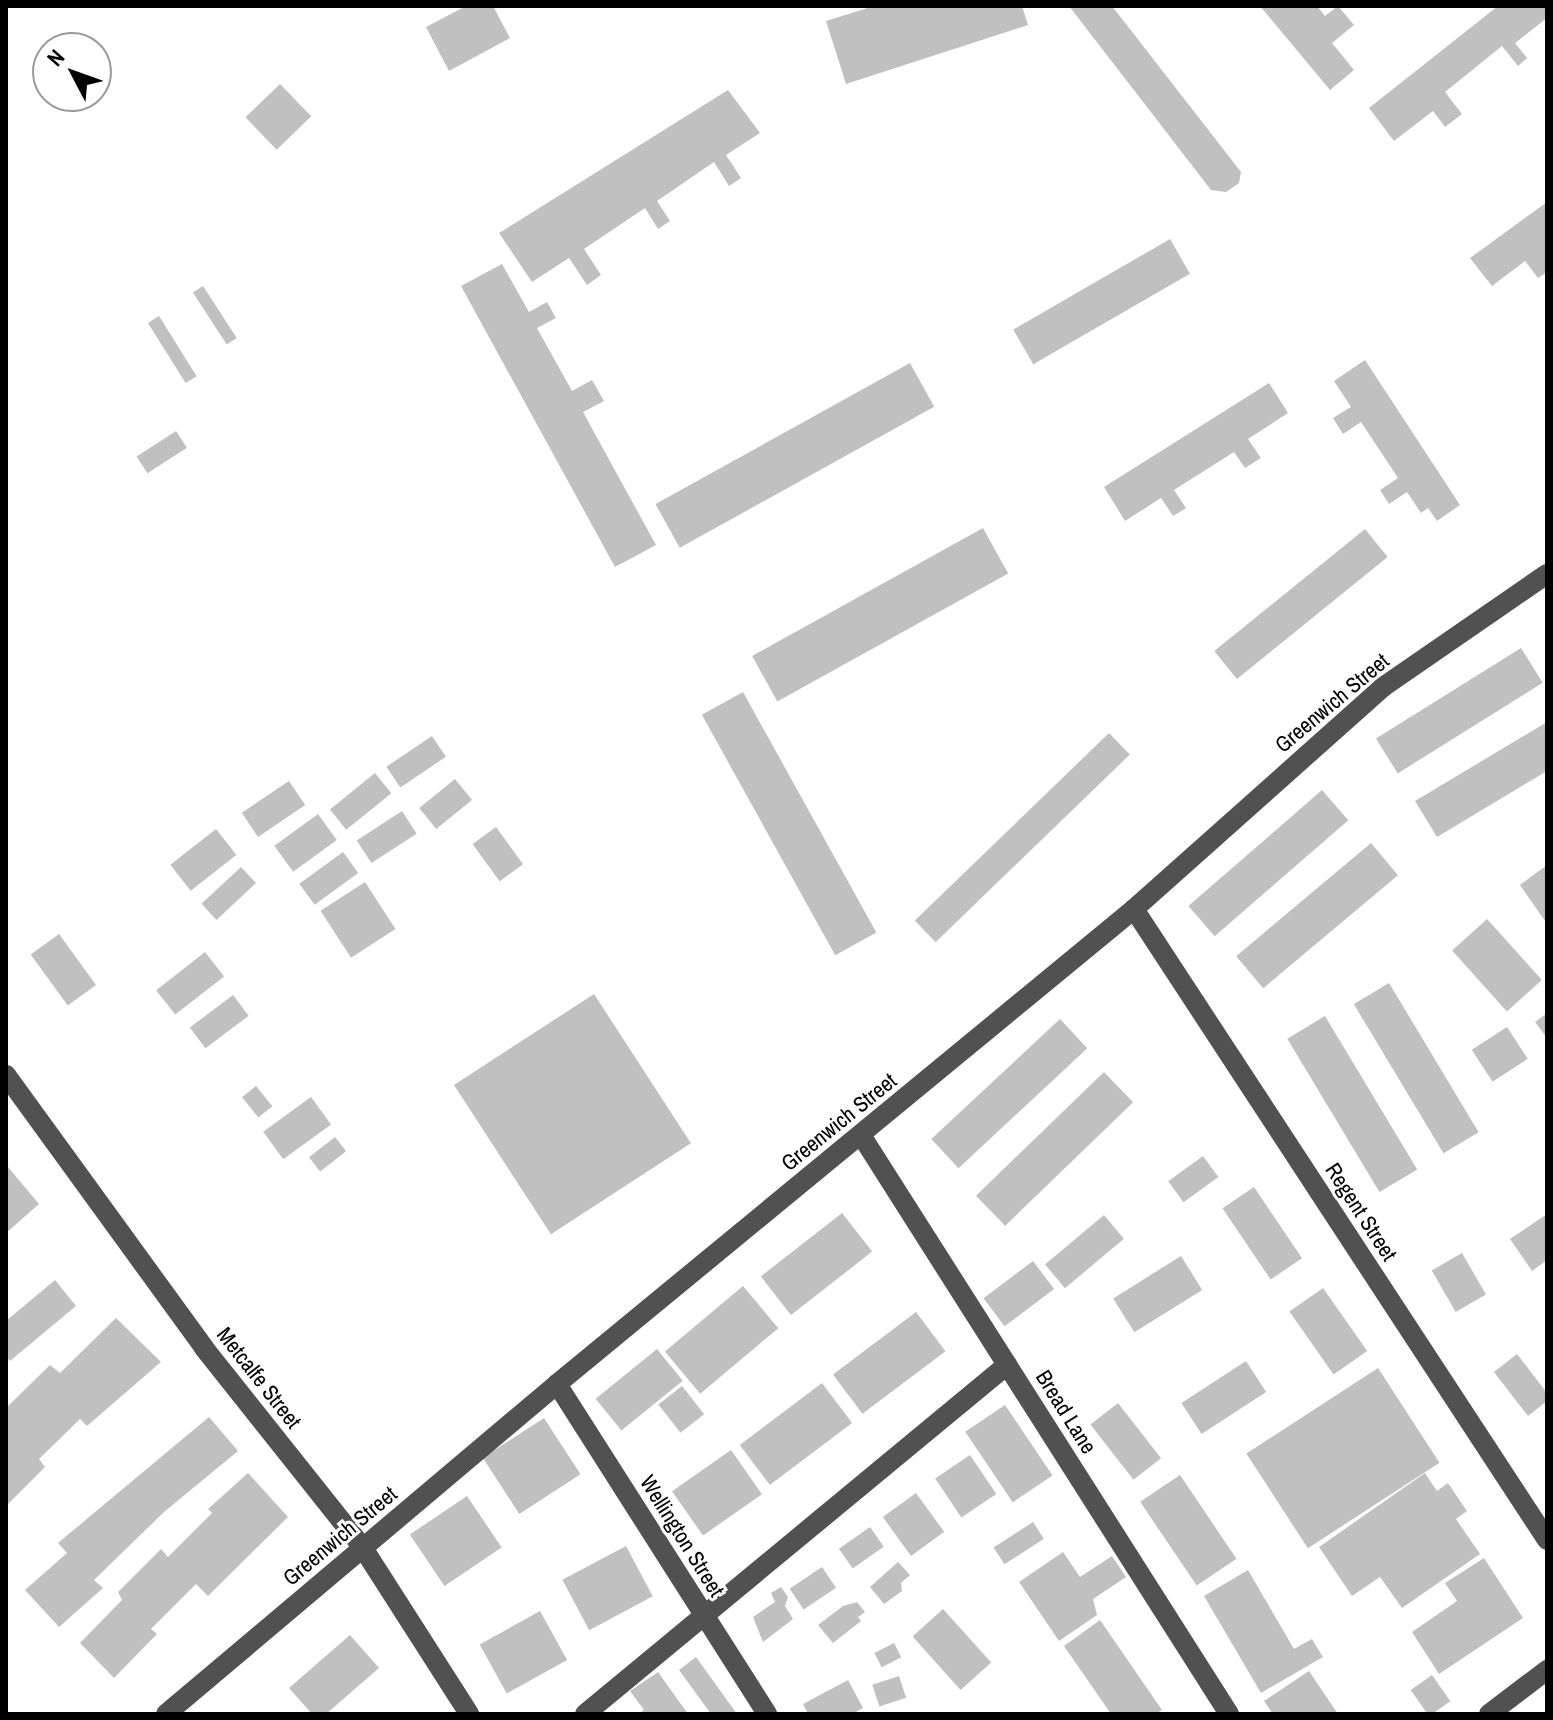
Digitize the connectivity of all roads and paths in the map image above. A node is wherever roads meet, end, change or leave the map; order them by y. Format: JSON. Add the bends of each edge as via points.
{"nodes":[{"id":1,"x":1547,"y":574,"type":"edge"},
{"id":2,"x":1134,"y":909,"type":"junction"},
{"id":3,"x":6,"y":1075,"type":"edge"},
{"id":4,"x":861,"y":1135,"type":"junction"},
{"id":5,"x":1007,"y":1365,"type":"junction"},
{"id":6,"x":557,"y":1384,"type":"junction"},
{"id":7,"x":1547,"y":1540,"type":"edge"},
{"id":8,"x":363,"y":1548,"type":"junction"},
{"id":9,"x":704,"y":1615,"type":"junction"},
{"id":10,"x":1547,"y":1670,"type":"edge"},
{"id":11,"x":166,"y":1714,"type":"edge"},
{"id":12,"x":469,"y":1714,"type":"edge"},
{"id":13,"x":585,"y":1714,"type":"edge"},
{"id":14,"x":767,"y":1714,"type":"edge"},
{"id":15,"x":1229,"y":1714,"type":"edge"},
{"id":16,"x":1489,"y":1714,"type":"edge"}],
"edges":[{"from":1,"to":2,"type":"street","name":"Greenwich Street","via":[[1383,687]]},
{"from":2,"to":4,"type":"street","name":"Greenwich Street"},
{"from":2,"to":7,"type":"street","name":"Regent Street"},
{"from":3,"to":8,"type":"street","name":"Metcalfe Street","via":[[204,1348]]},
{"from":4,"to":5,"type":"street","name":"Bread Lane"},
{"from":4,"to":6,"type":"street","name":"Greenwich Street"},
{"from":5,"to":9,"type":"street"},
{"from":5,"to":15,"type":"street","name":"Bread Lane"},
{"from":6,"to":8,"type":"street","name":"Greenwich Street"},
{"from":6,"to":9,"type":"street","name":"Wellington Street"},
{"from":8,"to":11,"type":"street","name":"Greenwich Street"},
{"from":8,"to":12,"type":"street","name":"Metcalfe Street"},
{"from":9,"to":13,"type":"street"},
{"from":9,"to":14,"type":"street","name":"Wellington Street"},
{"from":10,"to":16,"type":"street"}]}
